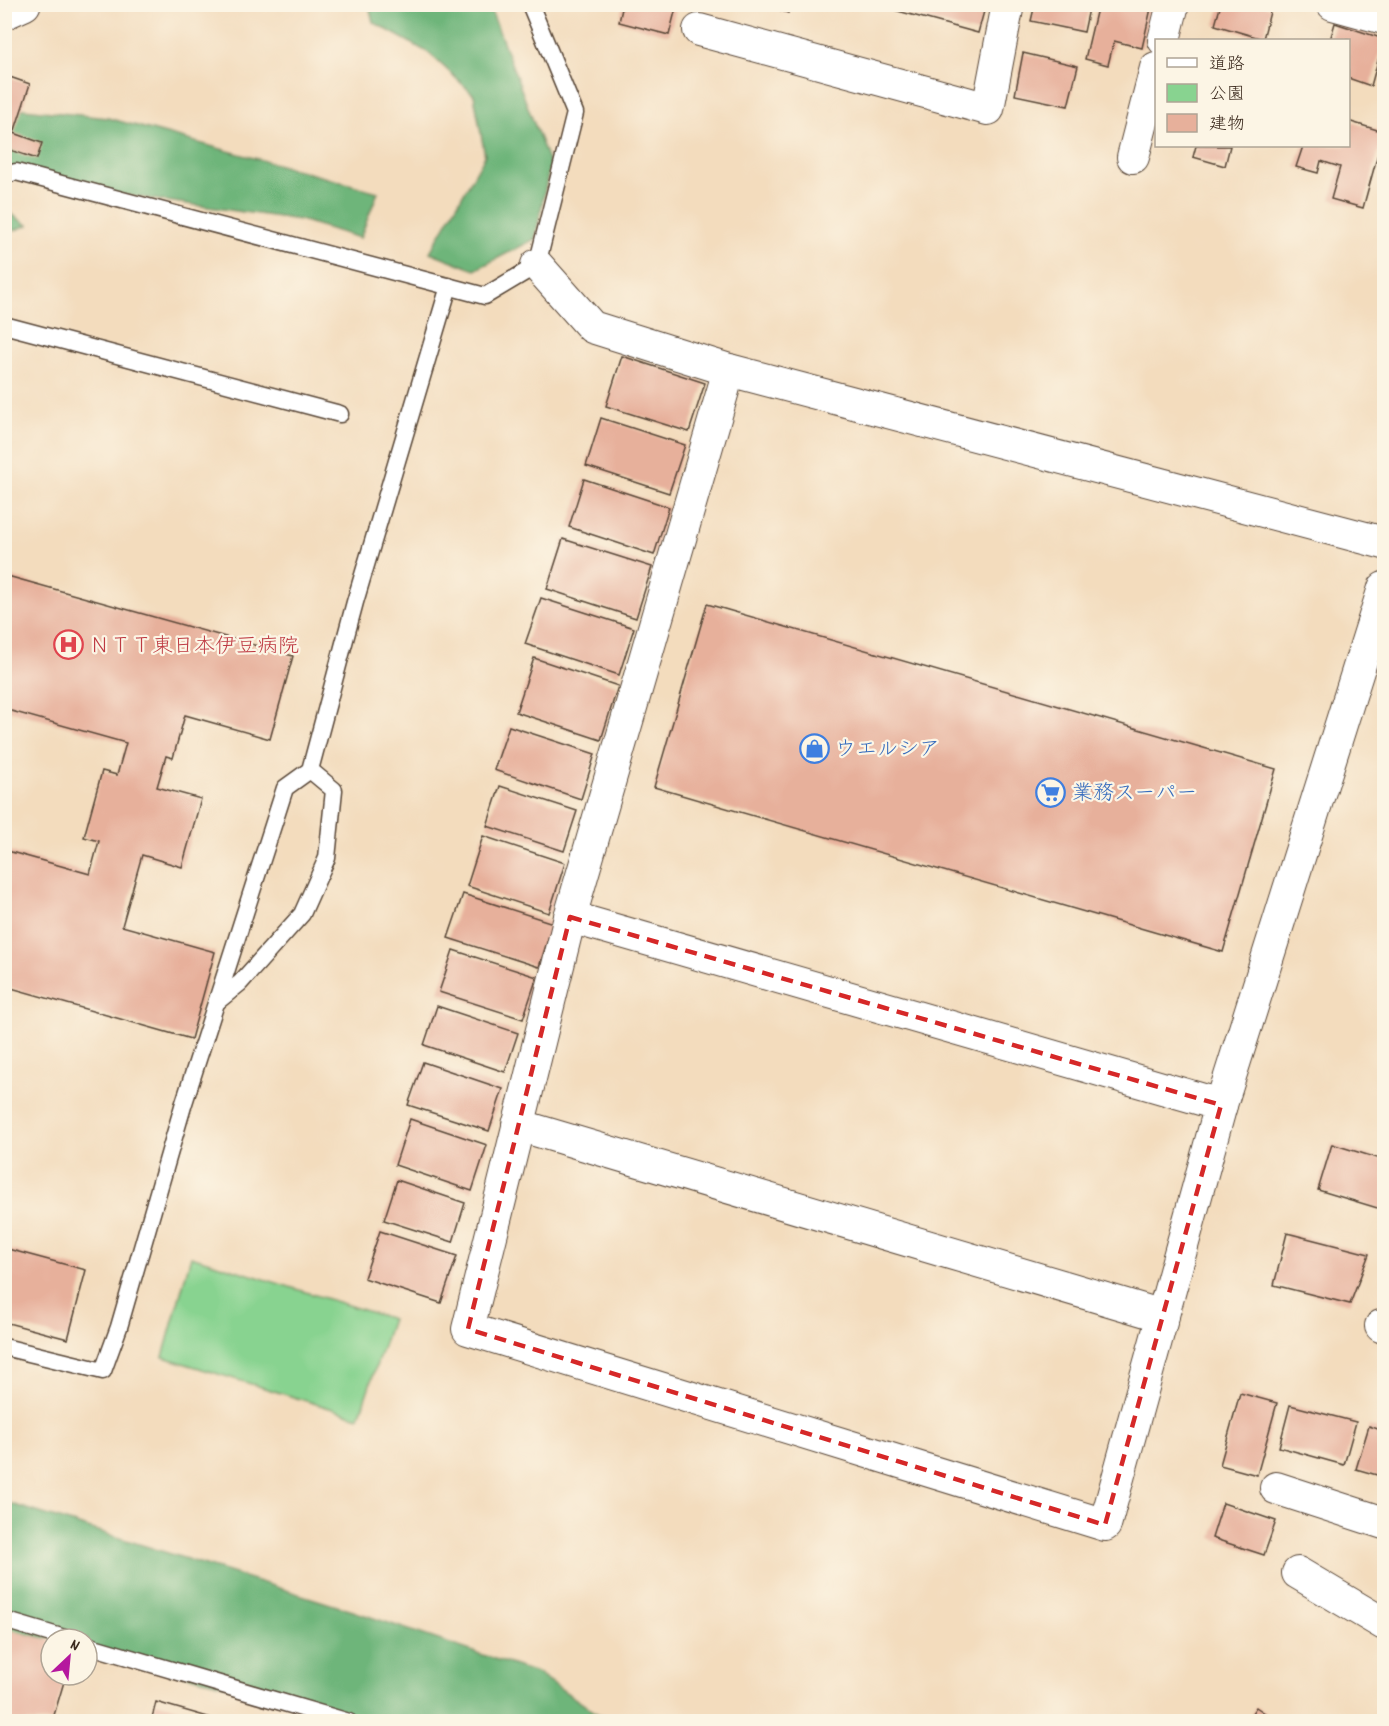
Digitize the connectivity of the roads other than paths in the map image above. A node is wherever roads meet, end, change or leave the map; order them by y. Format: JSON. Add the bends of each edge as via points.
{"nodes":[{"id":1,"x":530,"y":4,"type":"edge"},
{"id":2,"x":1008,"y":4,"type":"edge"},
{"id":3,"x":1173,"y":4,"type":"edge"},
{"id":4,"x":1333,"y":4,"type":"edge"},
{"id":5,"x":1384,"y":18,"type":"edge"},
{"id":6,"x":699,"y":30,"type":"dead end"},
{"id":7,"x":1164,"y":39,"type":"edge"},
{"id":8,"x":1155,"y":72,"type":"edge"},
{"id":9,"x":1134,"y":157,"type":"dead end"},
{"id":10,"x":4,"y":175,"type":"edge"},
{"id":11,"x":537,"y":265,"type":"junction"},
{"id":12,"x":448,"y":286,"type":"junction"},
{"id":13,"x":4,"y":325,"type":"edge"},
{"id":14,"x":729,"y":370,"type":"junction"},
{"id":15,"x":340,"y":414,"type":"dead end"},
{"id":16,"x":1384,"y":543,"type":"edge"},
{"id":17,"x":1384,"y":588,"type":"edge"},
{"id":18,"x":310,"y":770,"type":"junction"},
{"id":19,"x":570,"y":917,"type":"junction"},
{"id":20,"x":218,"y":1001,"type":"junction"},
{"id":21,"x":1221,"y":1106,"type":"junction"},
{"id":22,"x":518,"y":1125,"type":"junction"},
{"id":23,"x":1163,"y":1316,"type":"junction"},
{"id":24,"x":4,"y":1347,"type":"edge"},
{"id":25,"x":1276,"y":1488,"type":"dead end"},
{"id":26,"x":1384,"y":1523,"type":"edge"},
{"id":27,"x":1298,"y":1573,"type":"dead end"},
{"id":28,"x":4,"y":1620,"type":"edge"},
{"id":29,"x":1384,"y":1624,"type":"edge"},
{"id":30,"x":39,"y":1630,"type":"edge"},
{"id":31,"x":99,"y":1649,"type":"edge"},
{"id":32,"x":349,"y":1722,"type":"edge"}],
"edges":[{"from":1,"to":11,"type":"lane","via":[[575,113]]},
{"from":2,"to":6,"type":"street","via":[[988,109]]},
{"from":3,"to":7,"type":"street"},
{"from":4,"to":5,"type":"street"},
{"from":8,"to":9,"type":"street"},
{"from":10,"to":12,"type":"lane","via":[[16,172]]},
{"from":11,"to":12,"type":"lane","via":[[485,296]]},
{"from":11,"to":14,"type":"street","via":[[592,327]]},
{"from":12,"to":18,"type":"lane"},
{"from":13,"to":15,"type":"lane"},
{"from":14,"to":16,"type":"street"},
{"from":14,"to":19,"type":"street"},
{"from":17,"to":21,"type":"street"},
{"from":18,"to":20,"type":"lane","via":[[285,788]]},
{"from":18,"to":20,"type":"lane","via":[[334,790],[327,858],[302,914],[240,983]]},
{"from":19,"to":21,"type":"street"},
{"from":19,"to":22,"type":"street"},
{"from":20,"to":24,"type":"lane","via":[[183,1106],[119,1328],[102,1371]]},
{"from":21,"to":23,"type":"street"},
{"from":22,"to":23,"type":"street"},
{"from":22,"to":23,"type":"street","via":[[468,1329],[1105,1525]]},
{"from":25,"to":26,"type":"street"},
{"from":27,"to":29,"type":"street"},
{"from":28,"to":30,"type":"lane"},
{"from":31,"to":32,"type":"lane"}]}
